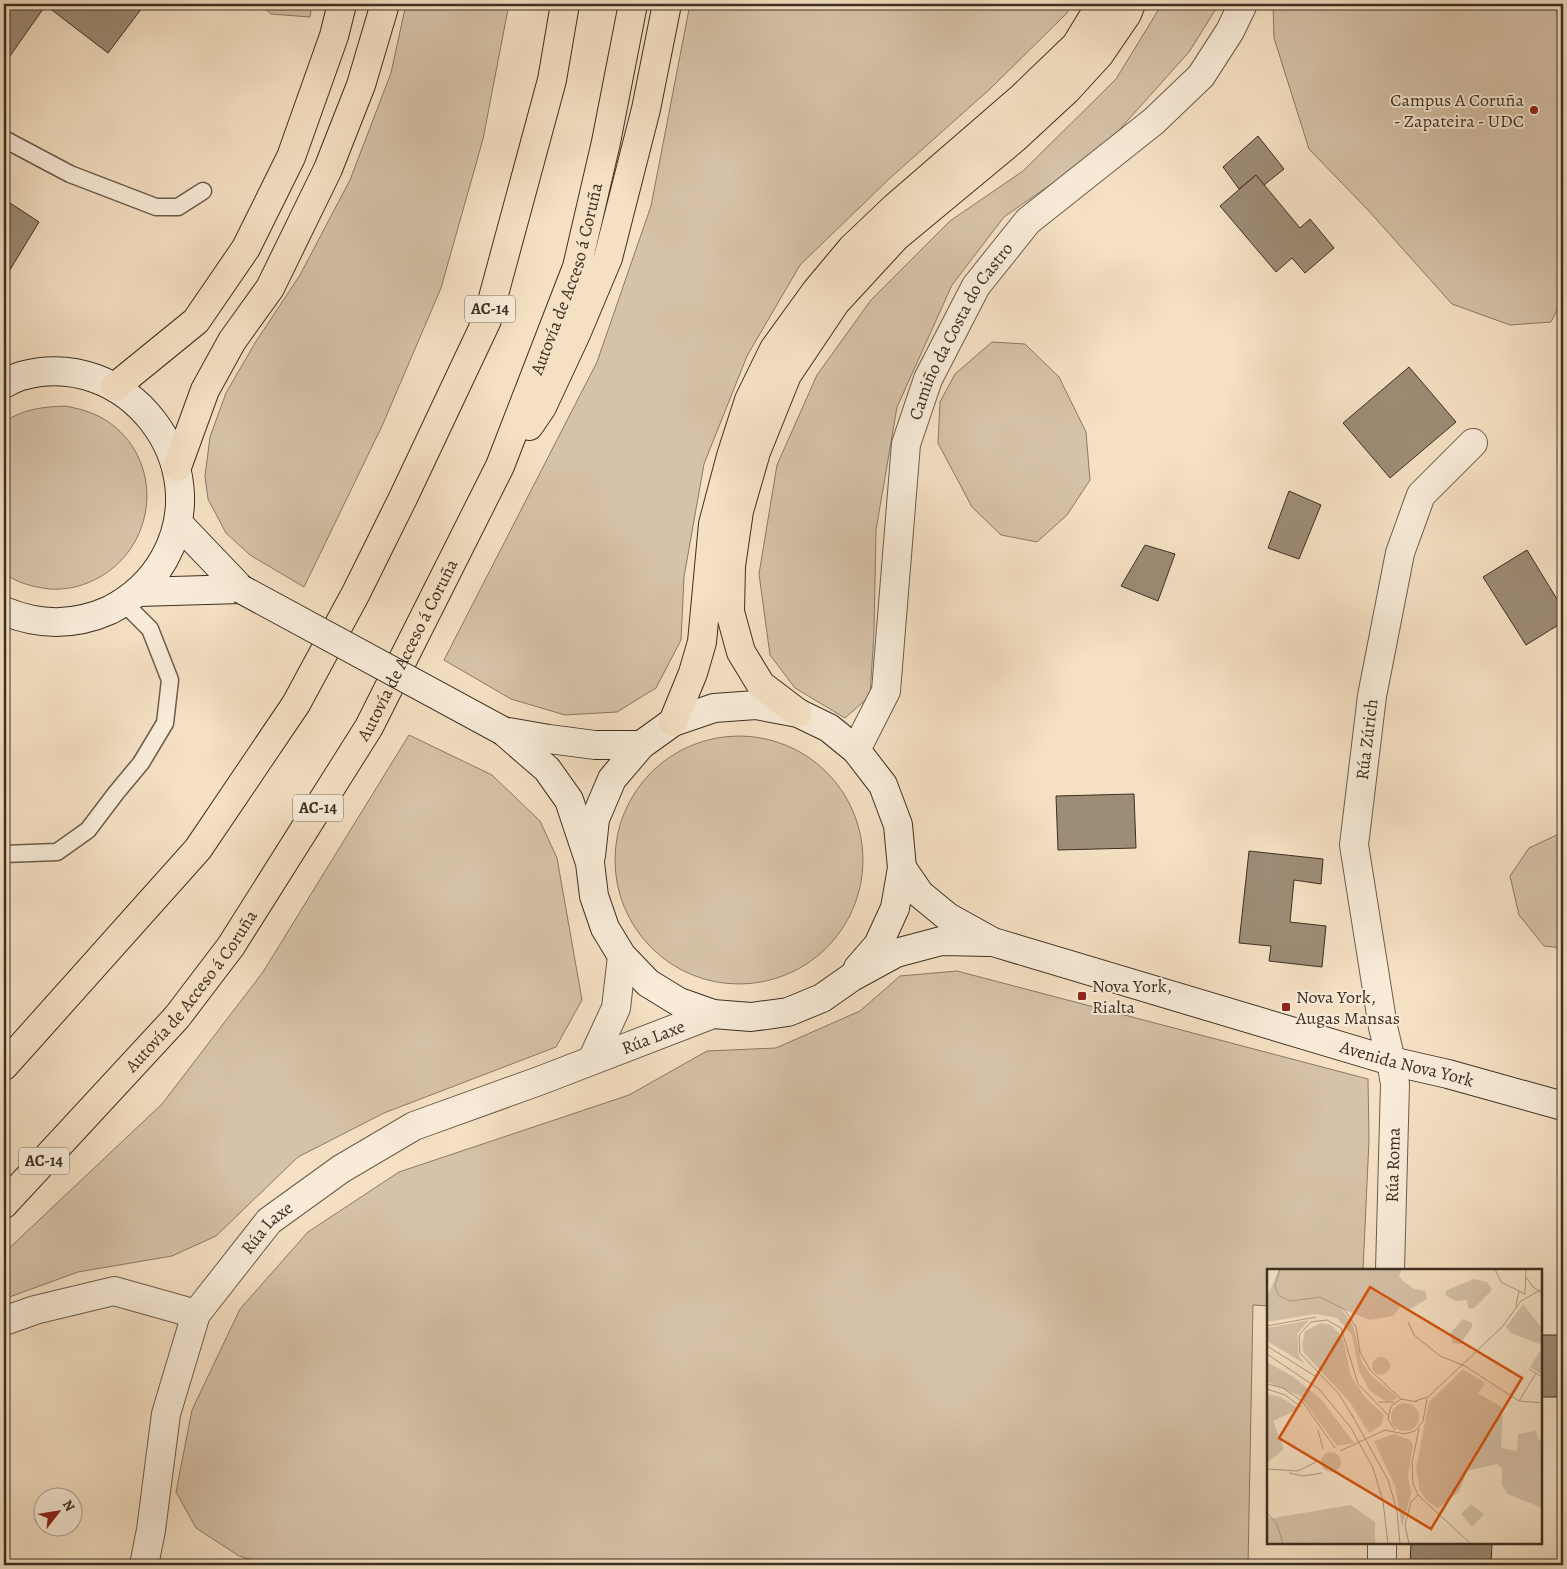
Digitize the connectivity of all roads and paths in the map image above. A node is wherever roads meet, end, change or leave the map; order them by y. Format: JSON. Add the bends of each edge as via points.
{"nodes":[{"id":1,"x":342,"y":4,"type":"edge"},
{"id":2,"x":385,"y":4,"type":"edge"},
{"id":3,"x":565,"y":4,"type":"edge"},
{"id":4,"x":633,"y":4,"type":"edge"},
{"id":5,"x":668,"y":4,"type":"edge"},
{"id":6,"x":1101,"y":4,"type":"edge"},
{"id":7,"x":1131,"y":4,"type":"edge"},
{"id":8,"x":1243,"y":4,"type":"edge"},
{"id":9,"x":4,"y":139,"type":"edge"},
{"id":10,"x":203,"y":191,"type":"dead end"},
{"id":11,"x":4,"y":384,"type":"edge"},
{"id":12,"x":116,"y":387,"type":"junction"},
{"id":13,"x":1473,"y":443,"type":"dead end"},
{"id":14,"x":500,"y":466,"type":"junction"},
{"id":15,"x":177,"y":467,"type":"junction"},
{"id":16,"x":178,"y":523,"type":"junction"},
{"id":17,"x":241,"y":589,"type":"junction"},
{"id":18,"x":131,"y":597,"type":"junction"},
{"id":19,"x":4,"y":611,"type":"edge"},
{"id":20,"x":798,"y":713,"type":"junction"},
{"id":21,"x":674,"y":722,"type":"junction"},
{"id":22,"x":503,"y":731,"type":"junction"},
{"id":23,"x":640,"y":745,"type":"junction"},
{"id":24,"x":856,"y":750,"type":"junction"},
{"id":25,"x":4,"y":854,"type":"edge"},
{"id":26,"x":590,"y":863,"type":"junction"},
{"id":27,"x":902,"y":868,"type":"junction"},
{"id":28,"x":993,"y":942,"type":"junction"},
{"id":29,"x":622,"y":956,"type":"junction"},
{"id":30,"x":852,"y":976,"type":"junction"},
{"id":31,"x":714,"y":1014,"type":"junction"},
{"id":32,"x":592,"y":1060,"type":"junction"},
{"id":33,"x":1391,"y":1061,"type":"junction"},
{"id":34,"x":4,"y":1066,"type":"edge"},
{"id":35,"x":1563,"y":1106,"type":"edge"},
{"id":36,"x":4,"y":1204,"type":"edge"},
{"id":37,"x":1390,"y":1269,"type":"edge"},
{"id":38,"x":196,"y":1314,"type":"junction"},
{"id":39,"x":4,"y":1321,"type":"edge"},
{"id":40,"x":1382,"y":1544,"type":"edge"},
{"id":41,"x":144,"y":1565,"type":"edge"},
{"id":42,"x":1382,"y":1565,"type":"edge"}],
"edges":[{"from":1,"to":12,"type":"highway","via":[[334,36],[291,157],[246,248],[196,321]]},
{"from":2,"to":15,"type":"highway","via":[[361,85],[328,169],[270,288],[232,341],[205,390]]},
{"from":3,"to":34,"type":"highway","number":"AC-14","via":[[552,80],[487,320],[356,593],[296,704],[198,849]]},
{"from":4,"to":14,"type":"highway","name":"Autovía de Acceso á Coruña","number":"AC-14","via":[[577,267]]},
{"from":5,"to":14,"type":"highway","via":[[646,109],[608,258],[542,407]]},
{"from":6,"to":21,"type":"highway","via":[[1076,46],[852,248],[774,349],[749,400],[731,456],[713,524],[702,642]]},
{"from":7,"to":20,"type":"highway","via":[[1099,55],[1067,90],[1014,139],[896,237],[869,266],[836,302],[787,376],[756,452],[739,510],[731,566],[730,612],[741,652],[761,685]]},
{"from":8,"to":24,"type":"main road","name":"Camiño da Costa do Castro","via":[[1201,76],[1154,121],[1028,221],[976,286],[928,379],[906,444],[886,691]]},
{"from":9,"to":10,"type":"lane","via":[[70,174],[156,207],[178,207]]},
{"from":11,"to":12,"type":"main road","via":[[21,376],[53,372],[85,375]]},
{"from":12,"to":15,"type":"main road","via":[[143,408],[164,435]]},
{"from":13,"to":33,"type":"main road","name":"Rúa Zúrich","via":[[1421,495],[1400,553],[1372,696],[1354,845]]},
{"from":14,"to":36,"type":"highway","name":"Autovía de Acceso á Coruña","number":"AC-14","via":[[369,727],[231,946],[177,1017]]},
{"from":15,"to":16,"type":"main road","via":[[181,495]]},
{"from":16,"to":17,"type":"main road"},
{"from":16,"to":18,"type":"main road","via":[[170,549],[156,572]]},
{"from":17,"to":18,"type":"main road"},
{"from":17,"to":22,"type":"main road","bridge":true},
{"from":18,"to":19,"type":"main road","via":[[92,618],[58,623],[22,619]]},
{"from":18,"to":25,"type":"lane","via":[[150,629],[170,680],[165,723],[141,763],[88,830],[57,852]]},
{"from":20,"to":21,"type":"main road","via":[[756,705],[730,706]]},
{"from":20,"to":24,"type":"main road","via":[[829,728]]},
{"from":21,"to":23,"type":"main road"},
{"from":22,"to":23,"type":"main road","via":[[595,745]]},
{"from":22,"to":26,"type":"main road","via":[[547,769],[569,800]]},
{"from":23,"to":26,"type":"main road","via":[[612,779],[595,819]]},
{"from":24,"to":27,"type":"main road","via":[[883,785],[898,825]]},
{"from":26,"to":29,"type":"main road","via":[[594,896],[605,928]]},
{"from":27,"to":28,"type":"main road","via":[[920,894],[948,917]]},
{"from":27,"to":30,"type":"main road","via":[[895,908],[878,945]]},
{"from":28,"to":30,"type":"main road","via":[[941,941],[896,953]]},
{"from":28,"to":33,"type":"main road","name":"Avenida Nova York"},
{"from":29,"to":31,"type":"main road","via":[[648,983],[679,1002]]},
{"from":29,"to":32,"type":"main road","name":"Rúa Laxe","via":[[616,1008]]},
{"from":30,"to":31,"type":"main road","via":[[822,998],[788,1012],[751,1017]]},
{"from":31,"to":32,"type":"main road","name":"Rúa Laxe"},
{"from":32,"to":38,"type":"main road","name":"Rúa Laxe","via":[[414,1126],[341,1169],[269,1222]]},
{"from":33,"to":35,"type":"main road","name":"Avenida Nova York"},
{"from":33,"to":37,"type":"main road","name":"Rúa Roma","via":[[1395,1084]]},
{"from":38,"to":39,"type":"main road","via":[[114,1291]]},
{"from":38,"to":41,"type":"main road","name":"Rúa Laxe","via":[[166,1414]]},
{"from":40,"to":42,"type":"main road"}]}
